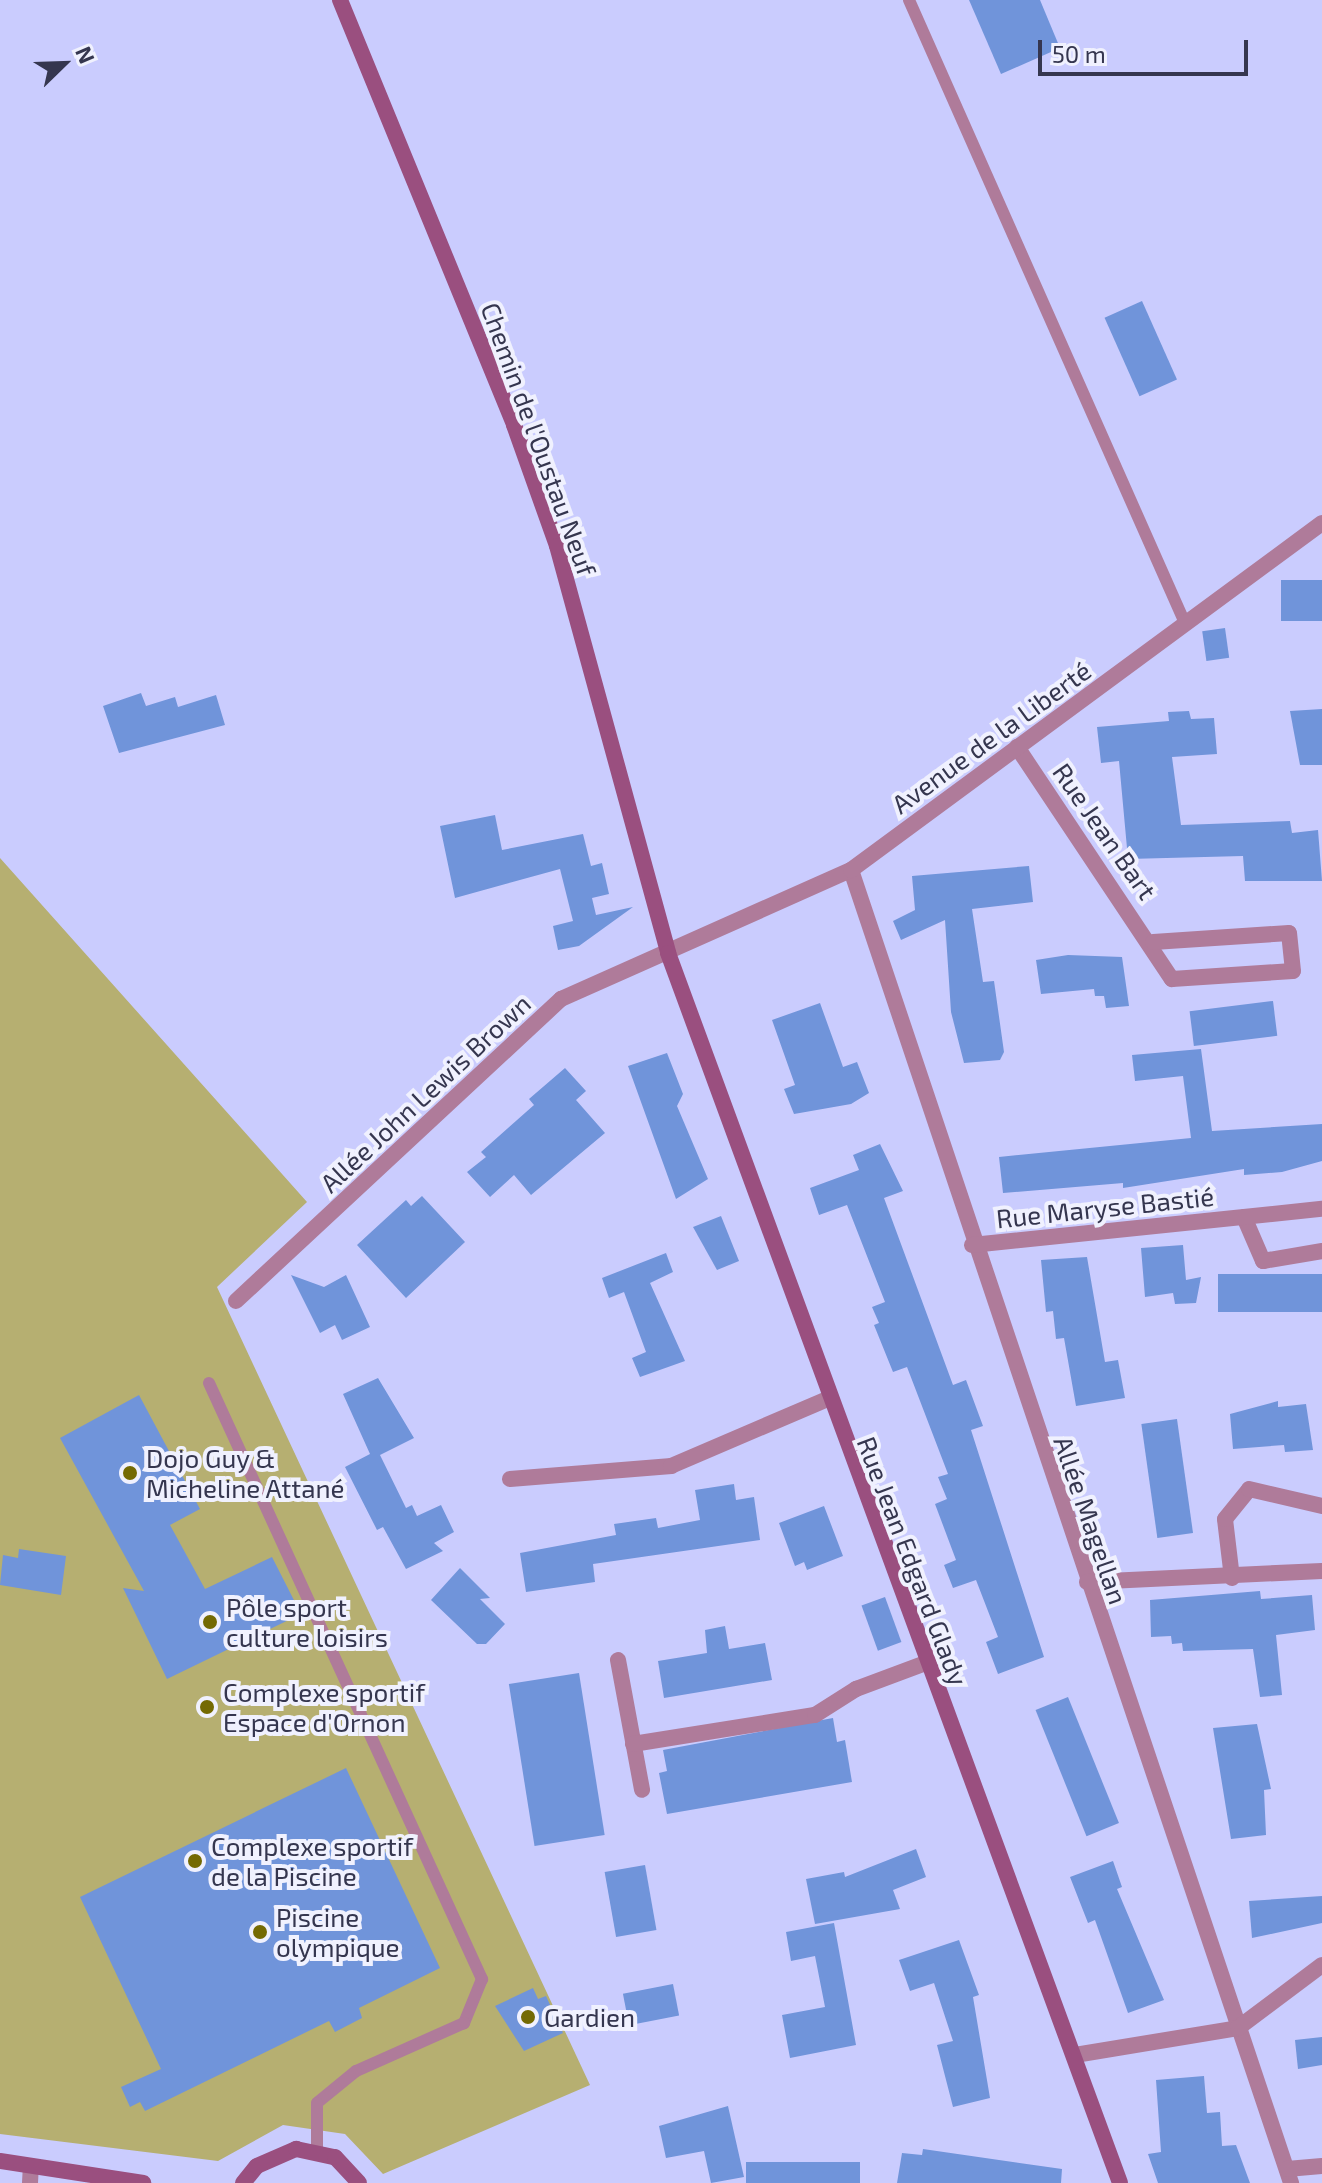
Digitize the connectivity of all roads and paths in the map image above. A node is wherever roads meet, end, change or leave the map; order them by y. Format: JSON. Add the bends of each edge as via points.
{"nodes":[{"id":1,"x":340,"y":0,"type":"edge"},
{"id":2,"x":909,"y":0,"type":"edge"},
{"id":3,"x":1322,"y":523,"type":"edge"},
{"id":4,"x":1185,"y":623,"type":"junction"},
{"id":5,"x":1017,"y":747,"type":"junction"},
{"id":6,"x":851,"y":870,"type":"junction"},
{"id":7,"x":1153,"y":942,"type":"junction"},
{"id":8,"x":668,"y":953,"type":"junction"},
{"id":9,"x":1322,"y":1209,"type":"edge"},
{"id":10,"x":1244,"y":1217,"type":"junction"},
{"id":11,"x":972,"y":1245,"type":"junction"},
{"id":12,"x":1322,"y":1251,"type":"edge"},
{"id":13,"x":236,"y":1301,"type":"dead end"},
{"id":14,"x":209,"y":1383,"type":"dead end"},
{"id":15,"x":827,"y":1399,"type":"junction"},
{"id":16,"x":510,"y":1479,"type":"dead end"},
{"id":17,"x":1322,"y":1506,"type":"edge"},
{"id":18,"x":1322,"y":1571,"type":"edge"},
{"id":19,"x":1232,"y":1578,"type":"junction"},
{"id":20,"x":1087,"y":1582,"type":"junction"},
{"id":21,"x":618,"y":1660,"type":"dead end"},
{"id":22,"x":926,"y":1663,"type":"junction"},
{"id":23,"x":633,"y":1744,"type":"junction"},
{"id":24,"x":642,"y":1790,"type":"dead end"},
{"id":25,"x":1322,"y":1965,"type":"edge"},
{"id":26,"x":1238,"y":2028,"type":"junction"},
{"id":27,"x":1075,"y":2055,"type":"junction"},
{"id":28,"x":317,"y":2150,"type":"junction"},
{"id":29,"x":0,"y":2161,"type":"edge"},
{"id":30,"x":1322,"y":2166,"type":"edge"},
{"id":31,"x":31,"y":2174,"type":"edge"},
{"id":32,"x":1289,"y":2176,"type":"edge"},
{"id":33,"x":143,"y":2183,"type":"edge"},
{"id":34,"x":243,"y":2183,"type":"edge"},
{"id":35,"x":359,"y":2183,"type":"edge"},
{"id":36,"x":1120,"y":2183,"type":"edge"}],
"edges":[{"from":1,"to":8,"type":"street","name":"Chemin de l'Oustau Neuf","via":[[514,425],[552,532]]},
{"from":2,"to":4,"type":"lane"},
{"from":3,"to":4,"type":"street","name":"Avenue de la Liberté"},
{"from":4,"to":5,"type":"street","name":"Avenue de la Liberté"},
{"from":5,"to":6,"type":"street","name":"Avenue de la Liberté"},
{"from":5,"to":7,"type":"street","name":"Rue Jean Bart"},
{"from":6,"to":8,"type":"street","name":"Avenue de la Liberté"},
{"from":6,"to":11,"type":"street","name":"Allée Magellan"},
{"from":7,"to":7,"type":"street","name":"Rue Jean Bart","via":[[1172,979],[1293,971],[1289,933]]},
{"from":8,"to":13,"type":"street","name":"Allée John Lewis Brown","via":[[561,999]]},
{"from":8,"to":15,"type":"street","name":"Rue Jean Edgard Glady"},
{"from":9,"to":10,"type":"street","name":"Rue Maryse Bastié"},
{"from":10,"to":11,"type":"street","name":"Rue Maryse Bastié"},
{"from":10,"to":12,"type":"street","name":"Rue Maryse Bastié","via":[[1263,1261]]},
{"from":11,"to":20,"type":"street","name":"Allée Magellan"},
{"from":14,"to":28,"type":"lane","via":[[482,1979],[464,2023],[356,2071],[317,2103]]},
{"from":15,"to":16,"type":"street","via":[[671,1466]]},
{"from":15,"to":22,"type":"street","name":"Rue Jean Edgard Glady"},
{"from":17,"to":19,"type":"street","via":[[1249,1489],[1225,1519]]},
{"from":18,"to":19,"type":"street"},
{"from":19,"to":20,"type":"street"},
{"from":20,"to":26,"type":"street","name":"Allée Magellan"},
{"from":21,"to":23,"type":"street"},
{"from":22,"to":23,"type":"street","via":[[856,1689],[815,1715]]},
{"from":22,"to":27,"type":"street","name":"Rue Jean Edgard Glady"},
{"from":23,"to":24,"type":"street"},
{"from":25,"to":26,"type":"street"},
{"from":26,"to":27,"type":"street"},
{"from":26,"to":32,"type":"street","name":"Allée Magellan"},
{"from":27,"to":36,"type":"street","name":"Rue Jean Edgard Glady"},
{"from":28,"to":34,"type":"street","via":[[275,2154]]},
{"from":28,"to":35,"type":"street","via":[[350,2169]]},
{"from":29,"to":31,"type":"street"},
{"from":30,"to":32,"type":"street"},
{"from":31,"to":33,"type":"street"}]}
